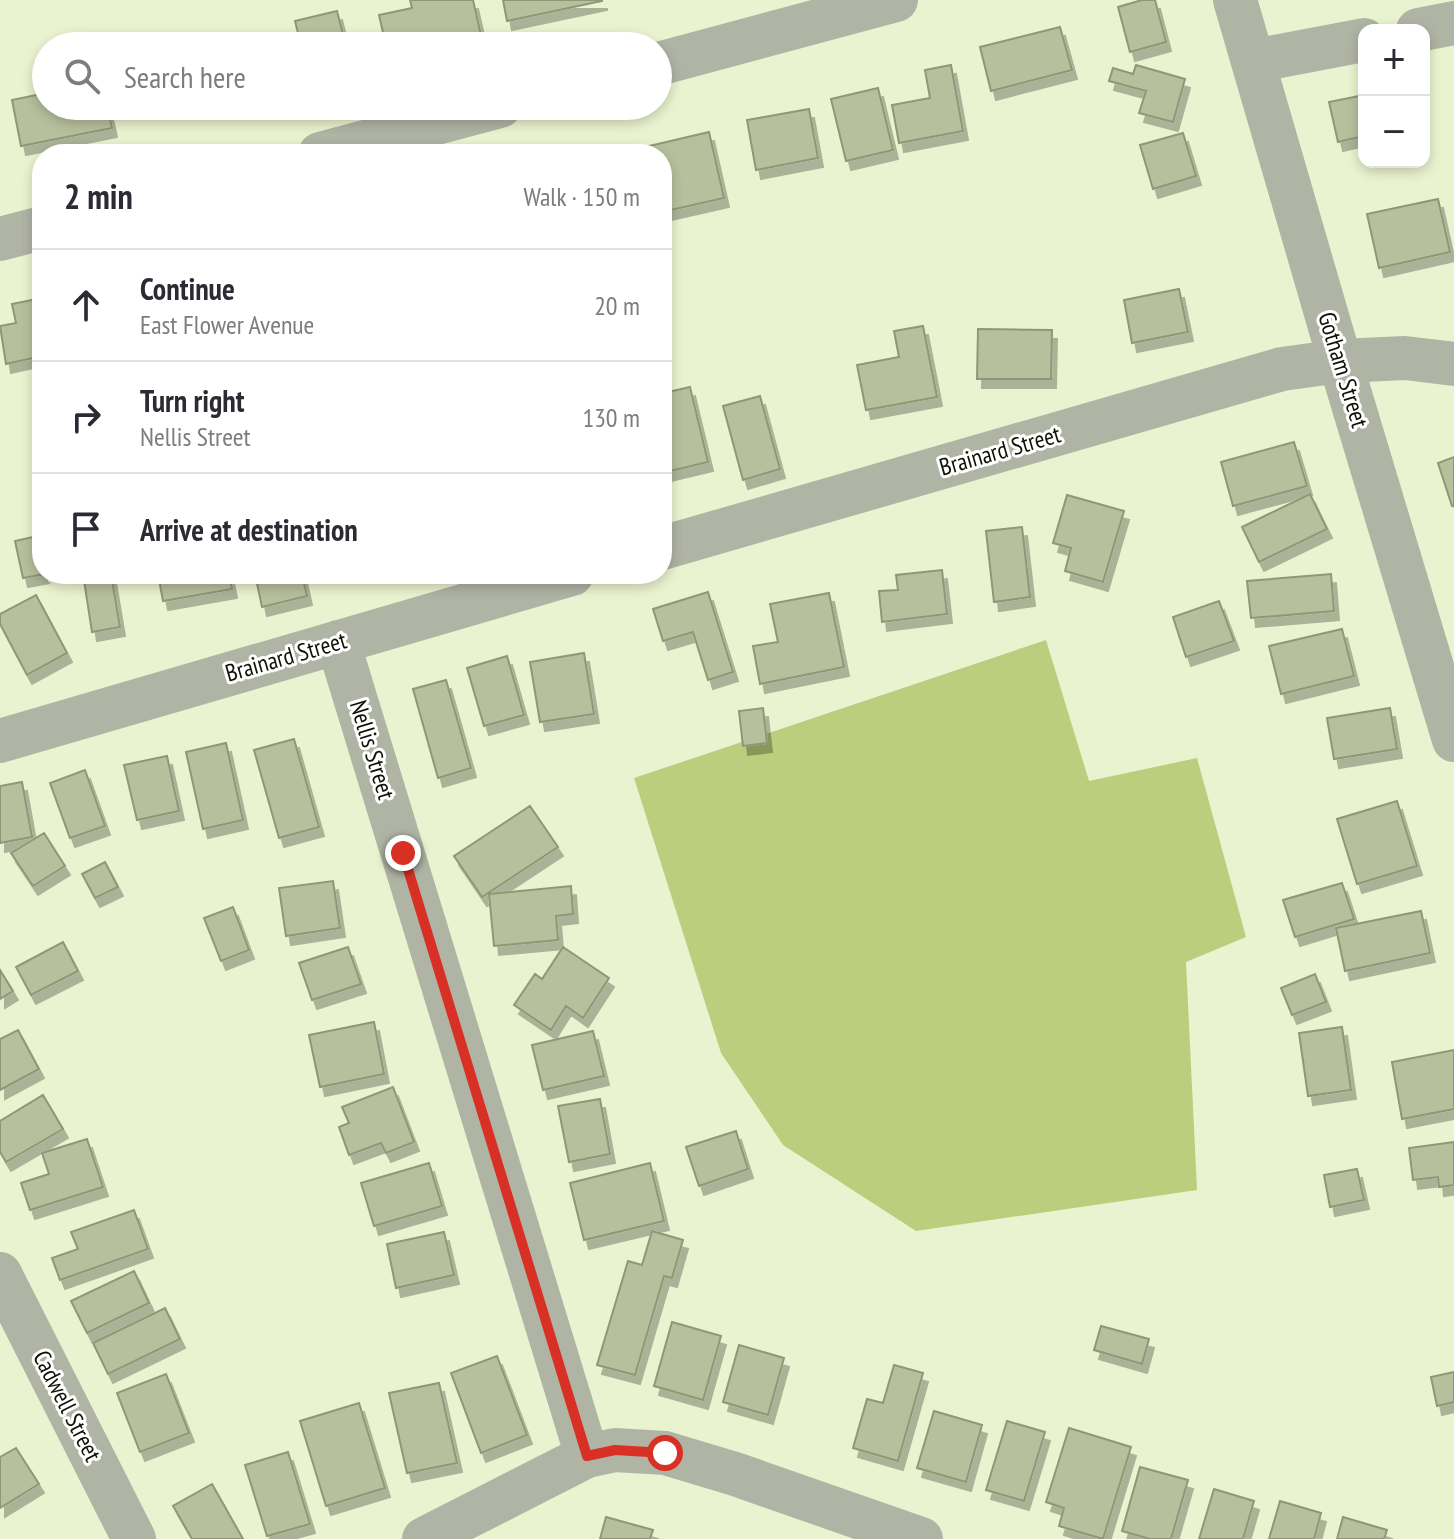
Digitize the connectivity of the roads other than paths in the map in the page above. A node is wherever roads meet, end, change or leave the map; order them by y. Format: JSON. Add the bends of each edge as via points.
{"nodes":[{"id":1,"x":896,"y":0,"type":"edge"},
{"id":2,"x":1235,"y":0,"type":"edge"},
{"id":3,"x":1454,"y":23,"type":"edge"},
{"id":4,"x":1430,"y":28,"type":"edge"},
{"id":5,"x":1358,"y":41,"type":"edge"},
{"id":6,"x":672,"y":60,"type":"edge"},
{"id":7,"x":1253,"y":61,"type":"junction"},
{"id":8,"x":448,"y":120,"type":"edge"},
{"id":9,"x":358,"y":144,"type":"edge"},
{"id":10,"x":32,"y":231,"type":"edge"},
{"id":11,"x":0,"y":239,"type":"edge"},
{"id":12,"x":1340,"y":361,"type":"junction"},
{"id":13,"x":1454,"y":364,"type":"edge"},
{"id":14,"x":672,"y":545,"type":"edge"},
{"id":15,"x":538,"y":584,"type":"edge"},
{"id":16,"x":338,"y":642,"type":"junction"},
{"id":17,"x":1454,"y":740,"type":"edge"},
{"id":18,"x":0,"y":741,"type":"edge"},
{"id":19,"x":0,"y":1274,"type":"edge"},
{"id":20,"x":587,"y":1456,"type":"junction"},
{"id":21,"x":134,"y":1539,"type":"edge"},
{"id":22,"x":424,"y":1539,"type":"edge"},
{"id":23,"x":921,"y":1539,"type":"edge"}],
"edges":[{"from":1,"to":6,"type":"street"},
{"from":2,"to":7,"type":"street","name":"Gotham Street"},
{"from":3,"to":4,"type":"street"},
{"from":5,"to":7,"type":"street"},
{"from":7,"to":12,"type":"street","name":"Gotham Street"},
{"from":8,"to":9,"type":"street"},
{"from":10,"to":11,"type":"street"},
{"from":12,"to":13,"type":"street","name":"Brainard Street","via":[[1405,358]]},
{"from":12,"to":14,"type":"street","name":"Brainard Street","via":[[1282,369]]},
{"from":12,"to":17,"type":"street","name":"Gotham Street"},
{"from":15,"to":16,"type":"street","name":"Brainard Street"},
{"from":16,"to":18,"type":"street","name":"Brainard Street"},
{"from":16,"to":20,"type":"street","name":"Nellis Street"},
{"from":19,"to":21,"type":"street","name":"Cadwell Street"},
{"from":20,"to":22,"type":"street"},
{"from":20,"to":23,"type":"street","via":[[615,1450],[665,1453]]}]}
